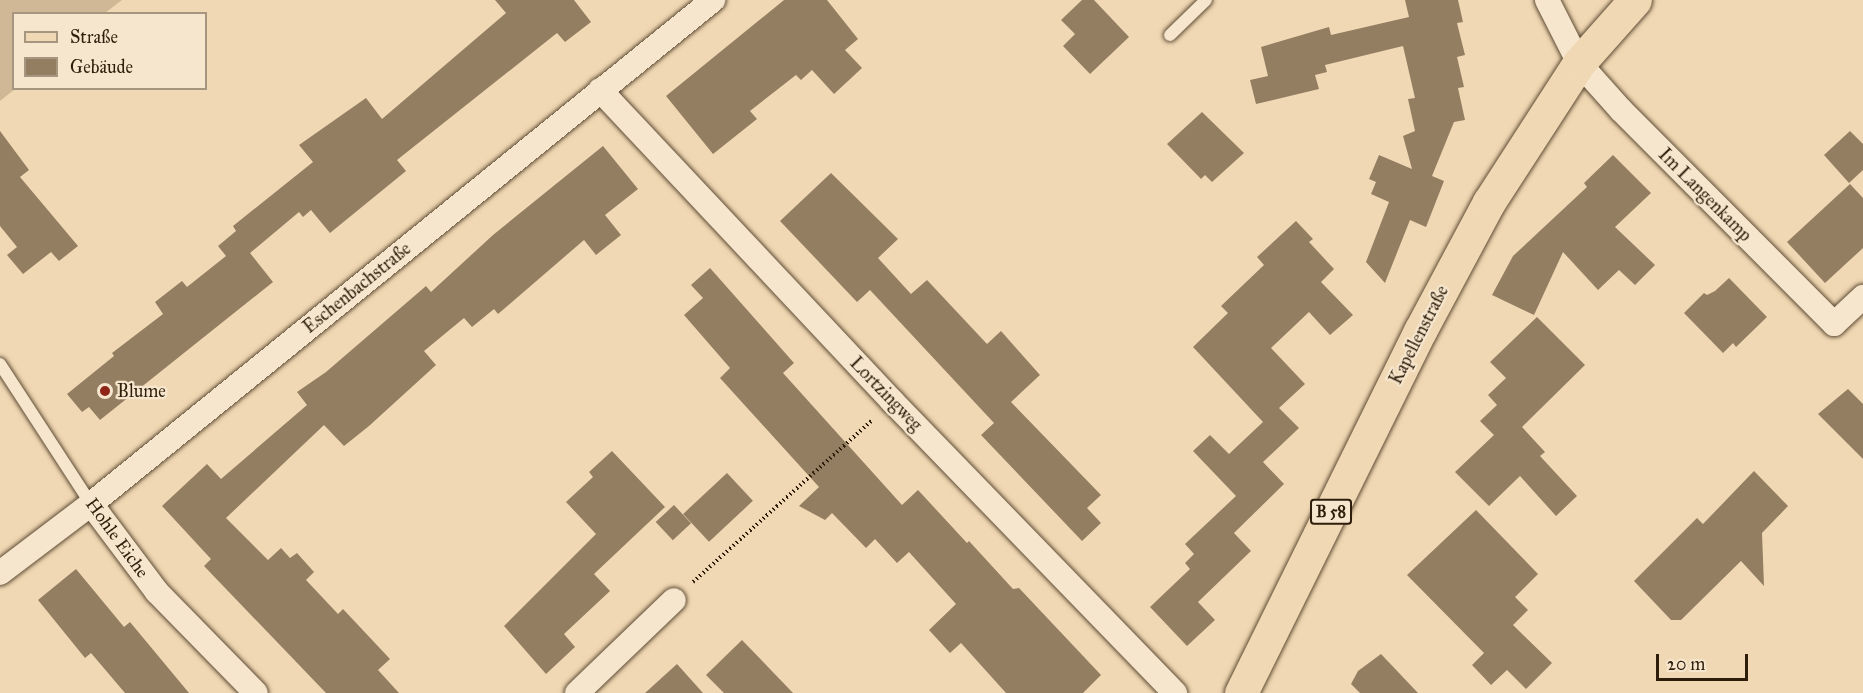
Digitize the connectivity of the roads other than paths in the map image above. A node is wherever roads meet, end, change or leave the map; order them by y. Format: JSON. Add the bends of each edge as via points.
{"nodes":[{"id":1,"x":713,"y":0,"type":"edge"},
{"id":2,"x":1206,"y":0,"type":"edge"},
{"id":3,"x":1547,"y":0,"type":"edge"},
{"id":4,"x":1635,"y":0,"type":"edge"},
{"id":5,"x":1170,"y":35,"type":"dead end"},
{"id":6,"x":1579,"y":63,"type":"junction"},
{"id":7,"x":600,"y":90,"type":"junction"},
{"id":8,"x":1863,"y":297,"type":"edge"},
{"id":9,"x":0,"y":364,"type":"edge"},
{"id":10,"x":91,"y":504,"type":"junction"},
{"id":11,"x":0,"y":573,"type":"edge"},
{"id":12,"x":674,"y":600,"type":"road end"},
{"id":13,"x":256,"y":693,"type":"edge"},
{"id":14,"x":577,"y":693,"type":"edge"},
{"id":15,"x":1175,"y":693,"type":"edge"},
{"id":16,"x":1241,"y":693,"type":"edge"}],
"edges":[{"from":1,"to":7,"type":"street","name":"Eschenbachstraße"},
{"from":2,"to":5,"type":"lane"},
{"from":3,"to":6,"type":"street","name":"Im Langenkamp"},
{"from":4,"to":6,"type":"main road","name":"Kapellenstraße","number":"B 58"},
{"from":6,"to":8,"type":"street","name":"Im Langenkamp","via":[[1834,324]]},
{"from":6,"to":16,"type":"main road","name":"Kapellenstraße","number":"B 58","via":[[1489,202],[1430,311]]},
{"from":7,"to":10,"type":"street","name":"Eschenbachstraße"},
{"from":7,"to":15,"type":"street","name":"Lortzingweg","via":[[892,401]]},
{"from":9,"to":10,"type":"lane","name":"Hohle Eiche"},
{"from":10,"to":11,"type":"street","name":"Eschenbachstraße"},
{"from":10,"to":13,"type":"street","name":"Hohle Eiche","via":[[157,592]]},
{"from":12,"to":14,"type":"street"}]}
